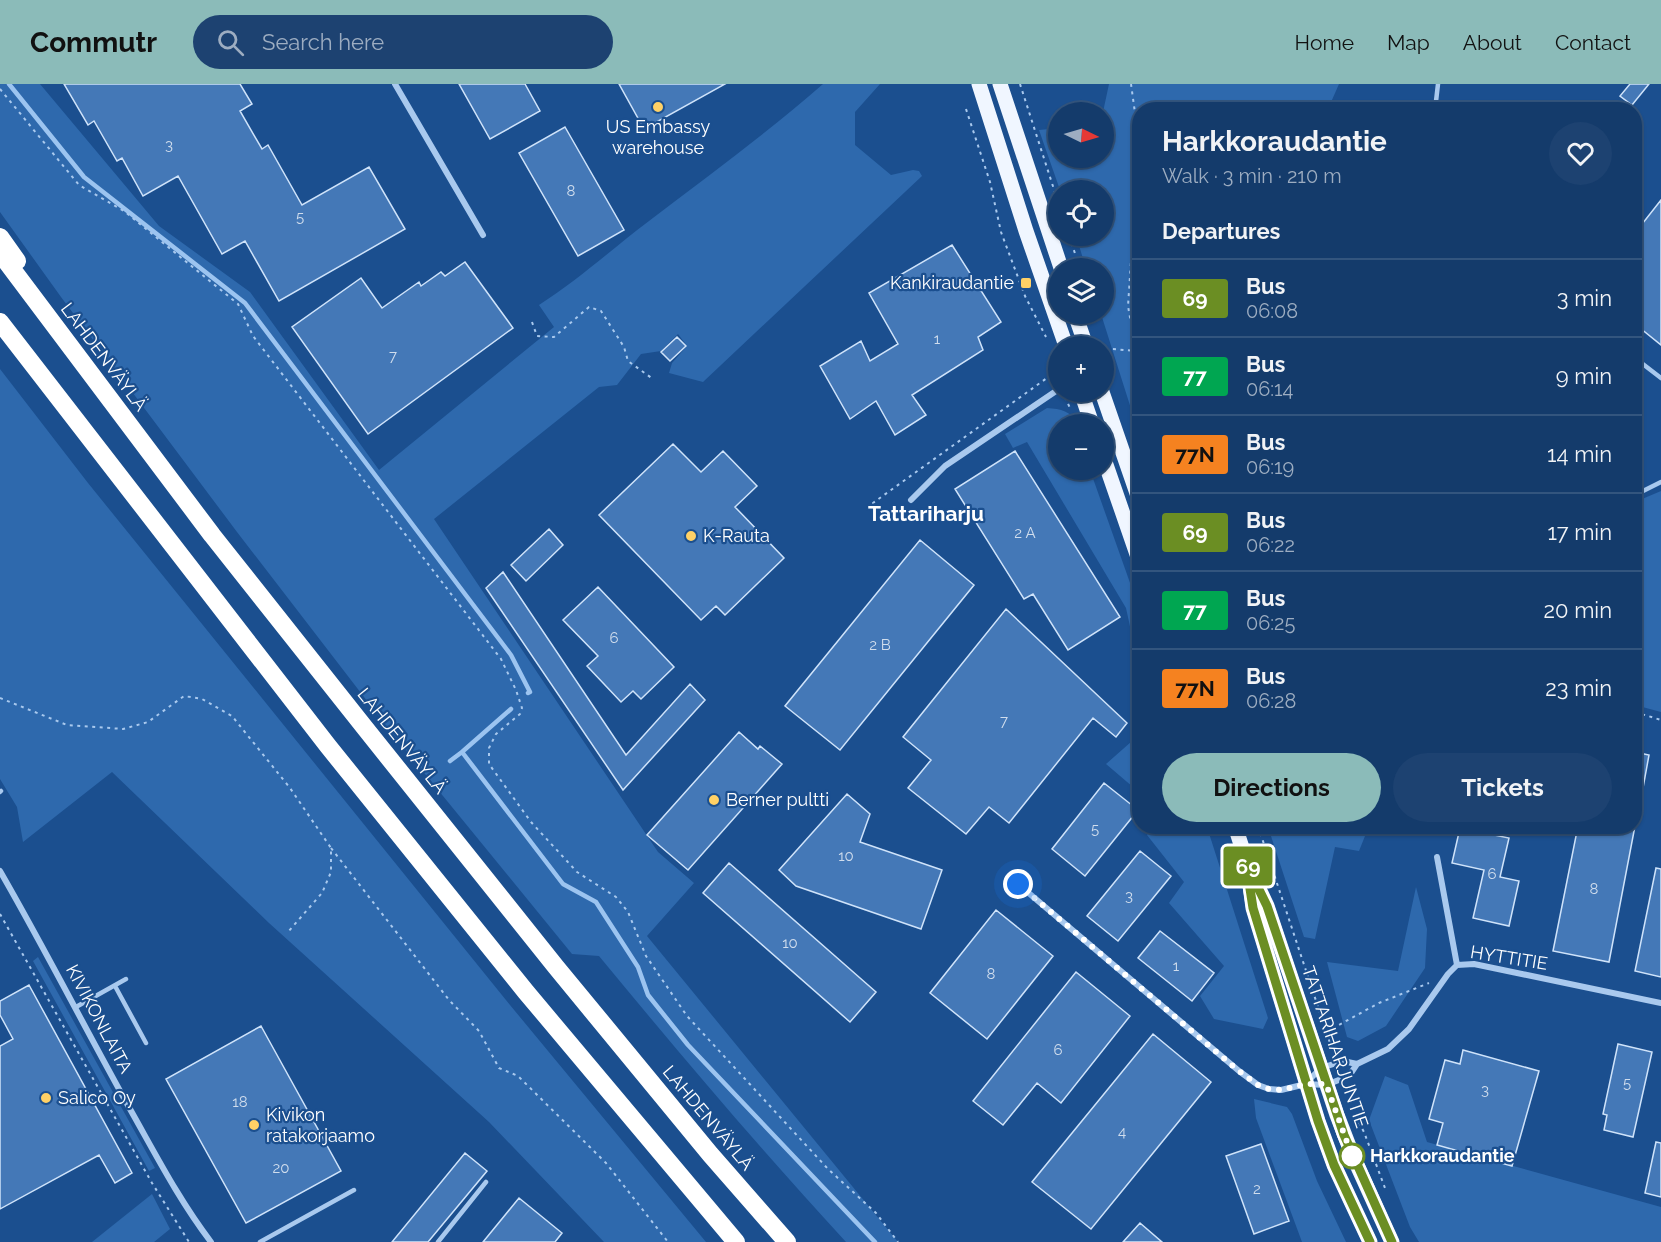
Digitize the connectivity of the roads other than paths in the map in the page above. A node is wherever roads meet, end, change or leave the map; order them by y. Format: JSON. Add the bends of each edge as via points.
{"nodes":[{"id":1,"x":395,"y":84,"type":"edge"},
{"id":2,"x":979,"y":84,"type":"edge"},
{"id":3,"x":1000,"y":84,"type":"edge"},
{"id":4,"x":1438,"y":84,"type":"edge"},
{"id":5,"x":1436,"y":102,"type":"edge"},
{"id":6,"x":483,"y":235,"type":"dead end"},
{"id":7,"x":0,"y":237,"type":"edge"},
{"id":8,"x":0,"y":253,"type":"edge"},
{"id":9,"x":1057,"y":258,"type":"edge"},
{"id":10,"x":3,"y":327,"type":"edge"},
{"id":11,"x":1054,"y":336,"type":"edge"},
{"id":12,"x":1642,"y":363,"type":"edge"},
{"id":13,"x":1661,"y":378,"type":"edge"},
{"id":14,"x":1048,"y":396,"type":"edge"},
{"id":15,"x":110,"y":400,"type":"junction"},
{"id":16,"x":1105,"y":402,"type":"edge"},
{"id":17,"x":1132,"y":479,"type":"edge"},
{"id":18,"x":1111,"y":480,"type":"edge"},
{"id":19,"x":1661,"y":482,"type":"edge"},
{"id":20,"x":1642,"y":492,"type":"edge"},
{"id":21,"x":911,"y":500,"type":"dead end"},
{"id":22,"x":1132,"y":540,"type":"edge"},
{"id":23,"x":1237,"y":834,"type":"edge"},
{"id":24,"x":1437,"y":857,"type":"dead end"},
{"id":25,"x":1246,"y":863,"type":"junction"},
{"id":26,"x":0,"y":871,"type":"edge"},
{"id":27,"x":1018,"y":884,"type":"dead end"},
{"id":28,"x":1458,"y":965,"type":"junction"},
{"id":29,"x":126,"y":979,"type":"dead end"},
{"id":30,"x":115,"y":986,"type":"junction"},
{"id":31,"x":1661,"y":1003,"type":"edge"},
{"id":32,"x":76,"y":1008,"type":"junction"},
{"id":33,"x":146,"y":1043,"type":"dead end"},
{"id":34,"x":1357,"y":1064,"type":"junction"},
{"id":35,"x":1321,"y":1068,"type":"junction"},
{"id":36,"x":1306,"y":1084,"type":"junction"},
{"id":37,"x":1326,"y":1084,"type":"junction"},
{"id":38,"x":486,"y":1182,"type":"dead end"},
{"id":39,"x":354,"y":1190,"type":"dead end"},
{"id":40,"x":211,"y":1242,"type":"edge"},
{"id":41,"x":260,"y":1242,"type":"edge"},
{"id":42,"x":438,"y":1242,"type":"edge"},
{"id":43,"x":736,"y":1242,"type":"edge"},
{"id":44,"x":787,"y":1242,"type":"edge"},
{"id":45,"x":1370,"y":1242,"type":"edge"},
{"id":46,"x":1392,"y":1242,"type":"edge"}],
"edges":[{"from":1,"to":6,"type":"street"},
{"from":2,"to":11,"type":"main road","via":[[1026,231]]},
{"from":3,"to":9,"type":"main road"},
{"from":4,"to":5,"type":"lane"},
{"from":7,"to":15,"type":"highway"},
{"from":8,"to":15,"type":"highway","name":"LAHDENVÄYLÄ"},
{"from":10,"to":43,"type":"highway","via":[[321,737],[526,992]]},
{"from":12,"to":13,"type":"lane"},
{"from":14,"to":21,"type":"street","via":[[945,466]]},
{"from":15,"to":44,"type":"highway","name":"LAHDENVÄYLÄ","via":[[219,544],[556,967]]},
{"from":16,"to":17,"type":"main road"},
{"from":18,"to":22,"type":"main road"},
{"from":19,"to":20,"type":"lane"},
{"from":23,"to":25,"type":"main road","name":"TATTARIHARJUNTIE"},
{"from":24,"to":28,"type":"street"},
{"from":25,"to":35,"type":"main road","name":"TATTARIHARJUNTIE","via":[[1267,906]]},
{"from":25,"to":36,"type":"main road","name":"TATTARIHARJUNTIE","via":[[1253,908]]},
{"from":26,"to":32,"type":"street","name":"KIVIKONLAITA"},
{"from":27,"to":36,"type":"street","via":[[1258,1085],[1281,1090]]},
{"from":28,"to":31,"type":"street","name":"HYTTITIE","via":[[1474,964]]},
{"from":28,"to":34,"type":"street","name":"HYTTITIE","via":[[1409,1029],[1388,1049]]},
{"from":29,"to":30,"type":"lane"},
{"from":30,"to":32,"type":"lane"},
{"from":30,"to":33,"type":"lane"},
{"from":32,"to":40,"type":"street","name":"KIVIKONLAITA","via":[[181,1200]]},
{"from":34,"to":35,"type":"street","name":"HYTTITIE","via":[[1343,1061]]},
{"from":34,"to":37,"type":"street","name":"HYTTITIE","via":[[1348,1076]]},
{"from":35,"to":36,"type":"street"},
{"from":35,"to":37,"type":"main road","name":"TATTARIHARJUNTIE"},
{"from":36,"to":37,"type":"street","name":"HYTTITIE"},
{"from":36,"to":45,"type":"main road","name":"TATTARIHARJUNTIE","via":[[1334,1165]]},
{"from":37,"to":46,"type":"main road","name":"TATTARIHARJUNTIE"},
{"from":38,"to":42,"type":"lane"},
{"from":39,"to":41,"type":"lane"}]}
